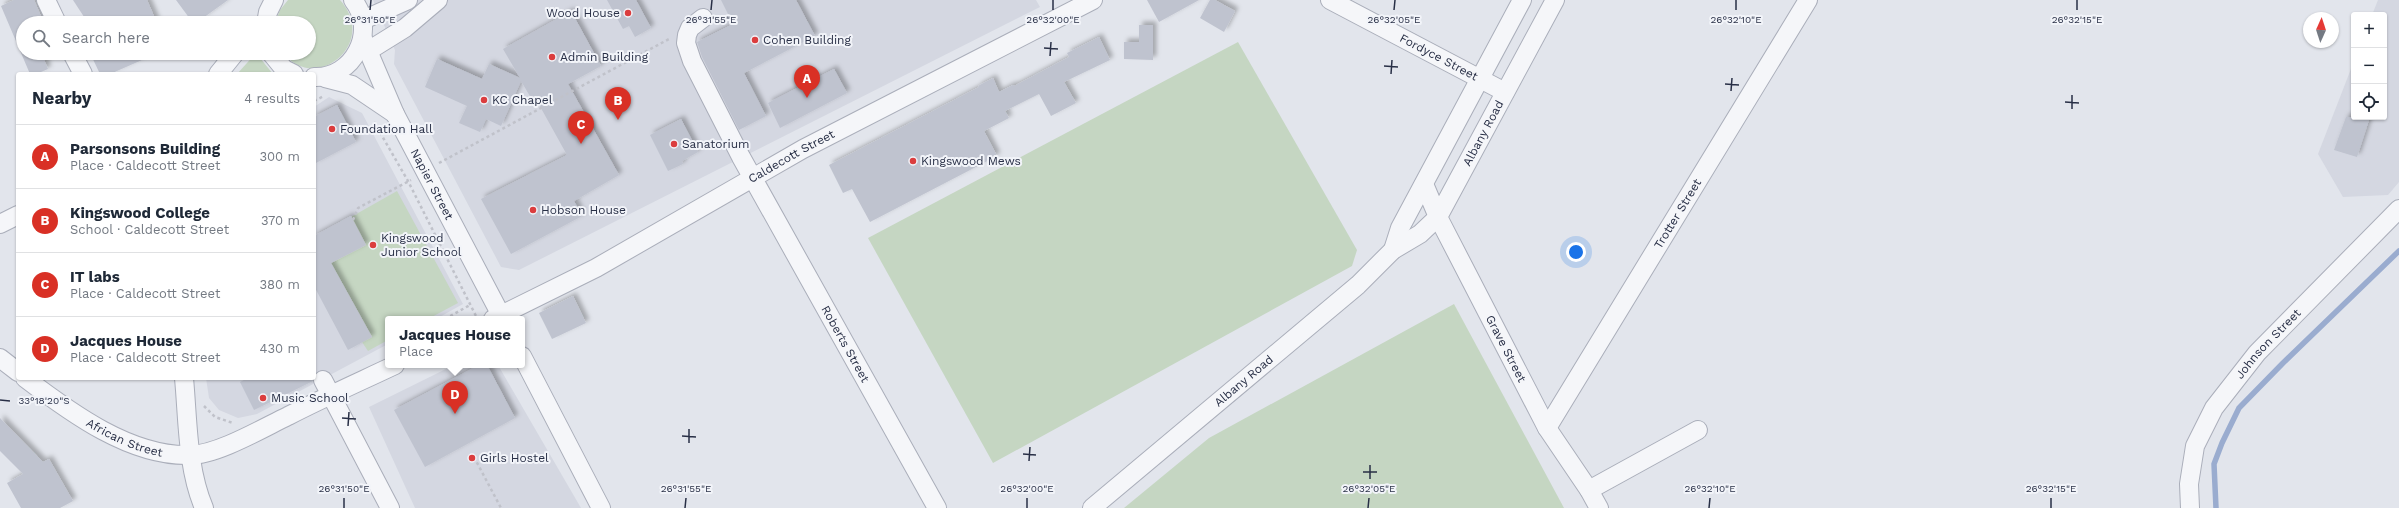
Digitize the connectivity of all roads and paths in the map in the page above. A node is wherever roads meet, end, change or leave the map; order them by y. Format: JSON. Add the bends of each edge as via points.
{"nodes":[{"id":1,"x":46,"y":0,"type":"edge"},
{"id":2,"x":353,"y":0,"type":"edge"},
{"id":3,"x":408,"y":0,"type":"edge"},
{"id":4,"x":438,"y":0,"type":"edge"},
{"id":5,"x":1093,"y":0,"type":"edge"},
{"id":6,"x":1330,"y":0,"type":"edge"},
{"id":7,"x":1522,"y":0,"type":"edge"},
{"id":8,"x":1555,"y":0,"type":"edge"},
{"id":9,"x":1808,"y":0,"type":"edge"},
{"id":10,"x":54,"y":16,"type":"edge"},
{"id":11,"x":363,"y":20,"type":"junction"},
{"id":12,"x":696,"y":23,"type":"joint"},
{"id":13,"x":366,"y":45,"type":"junction"},
{"id":14,"x":76,"y":60,"type":"edge"},
{"id":15,"x":229,"y":60,"type":"edge"},
{"id":16,"x":277,"y":60,"type":"edge"},
{"id":17,"x":82,"y":72,"type":"edge"},
{"id":18,"x":220,"y":72,"type":"edge"},
{"id":19,"x":290,"y":72,"type":"edge"},
{"id":20,"x":1480,"y":79,"type":"junction"},
{"id":21,"x":322,"y":83,"type":"edge"},
{"id":22,"x":1505,"y":92,"type":"junction"},
{"id":23,"x":316,"y":96,"type":"edge"},
{"id":24,"x":395,"y":114,"type":"junction"},
{"id":25,"x":371,"y":117,"type":"dead end"},
{"id":26,"x":426,"y":171,"type":"junction"},
{"id":27,"x":753,"y":179,"type":"junction"},
{"id":28,"x":408,"y":181,"type":"junction"},
{"id":29,"x":1424,"y":184,"type":"junction"},
{"id":30,"x":2399,"y":209,"type":"edge"},
{"id":31,"x":16,"y":216,"type":"edge"},
{"id":32,"x":1438,"y":217,"type":"junction"},
{"id":33,"x":353,"y":220,"type":"dead end"},
{"id":34,"x":0,"y":224,"type":"edge"},
{"id":35,"x":1393,"y":250,"type":"junction"},
{"id":36,"x":470,"y":305,"type":"junction"},
{"id":37,"x":450,"y":316,"type":"edge"},
{"id":38,"x":476,"y":316,"type":"edge"},
{"id":39,"x":498,"y":316,"type":"edge"},
{"id":40,"x":503,"y":316,"type":"edge"},
{"id":41,"x":0,"y":358,"type":"edge"},
{"id":42,"x":525,"y":362,"type":"edge"},
{"id":43,"x":386,"y":368,"type":"edge"},
{"id":44,"x":16,"y":370,"type":"edge"},
{"id":45,"x":28,"y":380,"type":"edge"},
{"id":46,"x":184,"y":380,"type":"edge"},
{"id":47,"x":326,"y":387,"type":"junction"},
{"id":48,"x":202,"y":401,"type":"dead end"},
{"id":49,"x":236,"y":423,"type":"dead end"},
{"id":50,"x":1547,"y":428,"type":"junction"},
{"id":51,"x":1698,"y":430,"type":"dead end"},
{"id":52,"x":191,"y":456,"type":"junction"},
{"id":53,"x":474,"y":458,"type":"dead end"},
{"id":54,"x":1589,"y":490,"type":"junction"},
{"id":55,"x":204,"y":508,"type":"edge"},
{"id":56,"x":390,"y":508,"type":"edge"},
{"id":57,"x":501,"y":508,"type":"edge"},
{"id":58,"x":601,"y":508,"type":"edge"},
{"id":59,"x":937,"y":508,"type":"edge"},
{"id":60,"x":1092,"y":508,"type":"edge"},
{"id":61,"x":1599,"y":508,"type":"edge"},
{"id":62,"x":2190,"y":508,"type":"edge"}],
"edges":[{"from":1,"to":10,"type":"street"},
{"from":2,"to":11,"type":"street"},
{"from":3,"to":11,"type":"street"},
{"from":4,"to":13,"type":"street","via":[[405,28]]},
{"from":5,"to":27,"type":"street","name":"Caldecott Street","via":[[803,149]]},
{"from":6,"to":20,"type":"street","name":"Fordyce Street"},
{"from":7,"to":20,"type":"street","name":"Albany Road"},
{"from":8,"to":22,"type":"street","name":"Albany Road"},
{"from":9,"to":50,"type":"street","name":"Trotter Street"},
{"from":11,"to":13,"type":"street"},
{"from":12,"to":26,"type":"path"},
{"from":12,"to":27,"type":"street","name":"Roberts Street","via":[[686,43],[692,61]]},
{"from":13,"to":21,"type":"street","via":[[342,70]]},
{"from":13,"to":24,"type":"street","name":"Napier Street"},
{"from":14,"to":17,"type":"street"},
{"from":15,"to":18,"type":"street"},
{"from":16,"to":19,"type":"street"},
{"from":20,"to":22,"type":"street","name":"Fordyce Street"},
{"from":20,"to":29,"type":"street","name":"Albany Road"},
{"from":21,"to":23,"type":"path"},
{"from":21,"to":24,"type":"street","name":"Napier Street","via":[[352,85]]},
{"from":22,"to":32,"type":"street","name":"Albany Road"},
{"from":24,"to":26,"type":"street","name":"Napier Street"},
{"from":25,"to":28,"type":"path"},
{"from":26,"to":28,"type":"path"},
{"from":26,"to":39,"type":"street","name":"Napier Street"},
{"from":27,"to":40,"type":"street","name":"Caldecott Street","via":[[596,268]]},
{"from":27,"to":59,"type":"street","name":"Roberts Street"},
{"from":28,"to":33,"type":"path","via":[[358,208]]},
{"from":28,"to":36,"type":"path"},
{"from":29,"to":32,"type":"street","name":"Grave Street"},
{"from":29,"to":35,"type":"street","name":"Albany Road","via":[[1400,228]]},
{"from":30,"to":62,"type":"street","name":"Johnson Street","via":[[2257,353],[2214,408],[2195,446],[2189,484]]},
{"from":31,"to":34,"type":"street"},
{"from":32,"to":35,"type":"street","name":"Albany Road","via":[[1420,234]]},
{"from":32,"to":50,"type":"street","name":"Grave Street"},
{"from":35,"to":60,"type":"street","name":"Albany Road","via":[[1358,284]]},
{"from":36,"to":37,"type":"path"},
{"from":36,"to":38,"type":"path"},
{"from":41,"to":44,"type":"street"},
{"from":42,"to":58,"type":"street"},
{"from":43,"to":47,"type":"street"},
{"from":45,"to":52,"type":"street","name":"African Street","via":[[84,418],[126,442],[153,452]]},
{"from":46,"to":52,"type":"street"},
{"from":47,"to":52,"type":"street","via":[[230,445]]},
{"from":47,"to":56,"type":"street"},
{"from":48,"to":49,"type":"path","via":[[215,417]]},
{"from":50,"to":54,"type":"street","name":"Grave Street"},
{"from":51,"to":54,"type":"street"},
{"from":52,"to":55,"type":"street"},
{"from":53,"to":57,"type":"path"},
{"from":54,"to":61,"type":"street","name":"Grave Street"}]}
